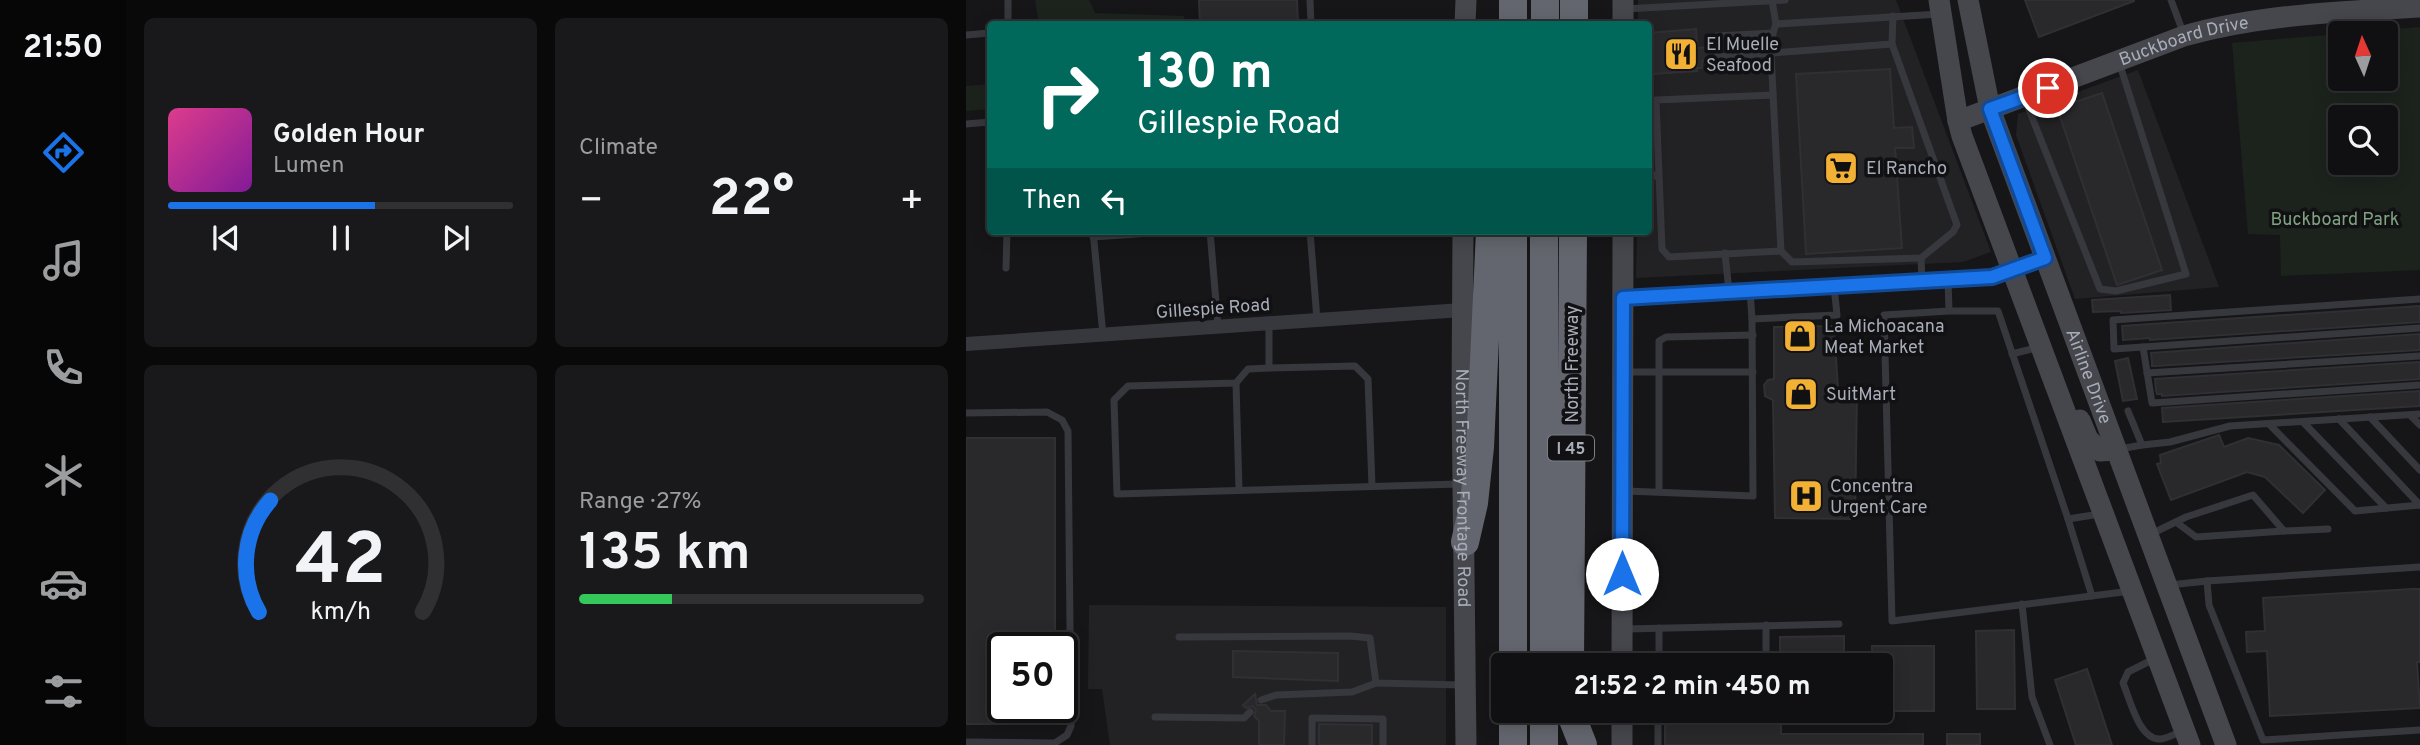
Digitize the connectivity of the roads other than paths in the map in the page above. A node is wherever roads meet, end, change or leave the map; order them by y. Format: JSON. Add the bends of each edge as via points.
{"nodes":[{"id":1,"x":1008,"y":0,"type":"edge"},
{"id":2,"x":1310,"y":0,"type":"edge"},
{"id":3,"x":1466,"y":0,"type":"edge"},
{"id":4,"x":1513,"y":0,"type":"edge"},
{"id":5,"x":1545,"y":0,"type":"edge"},
{"id":6,"x":1574,"y":0,"type":"edge"},
{"id":7,"x":1772,"y":0,"type":"edge"},
{"id":8,"x":1785,"y":0,"type":"edge"},
{"id":9,"x":1968,"y":0,"type":"edge"},
{"id":10,"x":2171,"y":0,"type":"edge"},
{"id":11,"x":1940,"y":7,"type":"edge"},
{"id":12,"x":2323,"y":7,"type":"edge"},
{"id":13,"x":2420,"y":7,"type":"edge"},
{"id":14,"x":1623,"y":11,"type":"edge"},
{"id":15,"x":1893,"y":16,"type":"junction"},
{"id":16,"x":1008,"y":21,"type":"edge"},
{"id":17,"x":1311,"y":21,"type":"edge"},
{"id":18,"x":1465,"y":21,"type":"edge"},
{"id":19,"x":1513,"y":21,"type":"edge"},
{"id":20,"x":1545,"y":21,"type":"edge"},
{"id":21,"x":1574,"y":21,"type":"edge"},
{"id":22,"x":1776,"y":24,"type":"junction"},
{"id":23,"x":987,"y":33,"type":"edge"},
{"id":24,"x":1773,"y":33,"type":"junction"},
{"id":25,"x":966,"y":35,"type":"edge"},
{"id":26,"x":2184,"y":36,"type":"junction"},
{"id":27,"x":1892,"y":44,"type":"junction"},
{"id":28,"x":1771,"y":53,"type":"junction"},
{"id":29,"x":2119,"y":62,"type":"junction"},
{"id":30,"x":1773,"y":94,"type":"junction"},
{"id":31,"x":2024,"y":97,"type":"junction"},
{"id":32,"x":1990,"y":109,"type":"junction"},
{"id":33,"x":1958,"y":121,"type":"junction"},
{"id":34,"x":987,"y":122,"type":"edge"},
{"id":35,"x":966,"y":124,"type":"edge"},
{"id":36,"x":1652,"y":174,"type":"edge"},
{"id":37,"x":1658,"y":177,"type":"junction"},
{"id":38,"x":1652,"y":181,"type":"edge"},
{"id":39,"x":1007,"y":235,"type":"edge"},
{"id":40,"x":1093,"y":235,"type":"edge"},
{"id":41,"x":1210,"y":235,"type":"edge"},
{"id":42,"x":1310,"y":235,"type":"edge"},
{"id":43,"x":1463,"y":235,"type":"edge"},
{"id":44,"x":1490,"y":235,"type":"edge"},
{"id":45,"x":1513,"y":235,"type":"edge"},
{"id":46,"x":1544,"y":235,"type":"edge"},
{"id":47,"x":1573,"y":235,"type":"edge"},
{"id":48,"x":1623,"y":235,"type":"edge"},
{"id":49,"x":1781,"y":251,"type":"junction"},
{"id":50,"x":1725,"y":253,"type":"junction"},
{"id":51,"x":1921,"y":258,"type":"junction"},
{"id":52,"x":2045,"y":258,"type":"junction"},
{"id":53,"x":1006,"y":268,"type":"dead end"},
{"id":54,"x":2014,"y":271,"type":"junction"},
{"id":55,"x":1948,"y":279,"type":"junction"},
{"id":56,"x":1922,"y":281,"type":"junction"},
{"id":57,"x":1834,"y":286,"type":"junction"},
{"id":58,"x":1749,"y":291,"type":"junction"},
{"id":59,"x":1729,"y":292,"type":"junction"},
{"id":60,"x":1623,"y":298,"type":"junction"},
{"id":61,"x":2420,"y":299,"type":"edge"},
{"id":62,"x":1462,"y":310,"type":"junction"},
{"id":63,"x":1948,"y":311,"type":"junction"},
{"id":64,"x":1752,"y":319,"type":"junction"},
{"id":65,"x":1317,"y":320,"type":"junction"},
{"id":66,"x":1269,"y":323,"type":"junction"},
{"id":67,"x":1218,"y":327,"type":"junction"},
{"id":68,"x":2420,"y":328,"type":"edge"},
{"id":69,"x":1103,"y":335,"type":"junction"},
{"id":70,"x":1753,"y":335,"type":"junction"},
{"id":71,"x":966,"y":344,"type":"edge"},
{"id":72,"x":2041,"y":346,"type":"junction"},
{"id":73,"x":2143,"y":347,"type":"junction"},
{"id":74,"x":2012,"y":354,"type":"junction"},
{"id":75,"x":2420,"y":356,"type":"edge"},
{"id":76,"x":1269,"y":368,"type":"junction"},
{"id":77,"x":1623,"y":372,"type":"junction"},
{"id":78,"x":1660,"y":372,"type":"junction"},
{"id":79,"x":1753,"y":372,"type":"junction"},
{"id":80,"x":2147,"y":373,"type":"junction"},
{"id":81,"x":1236,"y":383,"type":"junction"},
{"id":82,"x":2420,"y":385,"type":"edge"},
{"id":83,"x":2063,"y":406,"type":"junction"},
{"id":84,"x":2128,"y":411,"type":"dead end"},
{"id":85,"x":966,"y":413,"type":"edge"},
{"id":86,"x":2420,"y":414,"type":"edge"},
{"id":87,"x":2410,"y":415,"type":"junction"},
{"id":88,"x":2370,"y":417,"type":"junction"},
{"id":89,"x":2339,"y":419,"type":"junction"},
{"id":90,"x":2303,"y":422,"type":"junction"},
{"id":91,"x":2270,"y":424,"type":"junction"},
{"id":92,"x":2420,"y":425,"type":"edge"},
{"id":93,"x":2142,"y":444,"type":"junction"},
{"id":94,"x":2116,"y":450,"type":"junction"},
{"id":95,"x":2420,"y":470,"type":"edge"},
{"id":96,"x":1463,"y":484,"type":"junction"},
{"id":97,"x":1372,"y":486,"type":"junction"},
{"id":98,"x":1239,"y":490,"type":"junction"},
{"id":99,"x":1622,"y":491,"type":"junction"},
{"id":100,"x":1659,"y":492,"type":"junction"},
{"id":101,"x":2420,"y":505,"type":"edge"},
{"id":102,"x":2386,"y":508,"type":"junction"},
{"id":103,"x":2103,"y":514,"type":"junction"},
{"id":104,"x":2068,"y":519,"type":"junction"},
{"id":105,"x":2176,"y":522,"type":"junction"},
{"id":106,"x":2328,"y":529,"type":"dead end"},
{"id":107,"x":2284,"y":531,"type":"junction"},
{"id":108,"x":2148,"y":536,"type":"junction"},
{"id":109,"x":1465,"y":542,"type":"junction"},
{"id":110,"x":2116,"y":550,"type":"junction"},
{"id":111,"x":2420,"y":567,"type":"edge"},
{"id":112,"x":2207,"y":581,"type":"junction"},
{"id":113,"x":2166,"y":586,"type":"junction"},
{"id":114,"x":2131,"y":590,"type":"junction"},
{"id":115,"x":2092,"y":596,"type":"junction"},
{"id":116,"x":2022,"y":604,"type":"junction"},
{"id":117,"x":1839,"y":624,"type":"dead end"},
{"id":118,"x":1766,"y":625,"type":"junction"},
{"id":119,"x":1659,"y":628,"type":"junction"},
{"id":120,"x":1622,"y":629,"type":"junction"},
{"id":121,"x":1179,"y":637,"type":"dead end"},
{"id":122,"x":1513,"y":653,"type":"edge"},
{"id":123,"x":1544,"y":653,"type":"edge"},
{"id":124,"x":1570,"y":653,"type":"edge"},
{"id":125,"x":1622,"y":653,"type":"edge"},
{"id":126,"x":1659,"y":653,"type":"edge"},
{"id":127,"x":1766,"y":653,"type":"edge"},
{"id":128,"x":2157,"y":658,"type":"junction"},
{"id":129,"x":1376,"y":683,"type":"junction"},
{"id":130,"x":1466,"y":685,"type":"junction"},
{"id":131,"x":1261,"y":700,"type":"dead end"},
{"id":132,"x":1250,"y":712,"type":"dead end"},
{"id":133,"x":1155,"y":717,"type":"dead end"},
{"id":134,"x":1513,"y":723,"type":"edge"},
{"id":135,"x":1555,"y":723,"type":"edge"},
{"id":136,"x":1564,"y":723,"type":"edge"},
{"id":137,"x":1569,"y":723,"type":"edge"},
{"id":138,"x":1622,"y":723,"type":"edge"},
{"id":139,"x":1658,"y":723,"type":"edge"},
{"id":140,"x":2420,"y":730,"type":"edge"},
{"id":141,"x":2187,"y":738,"type":"edge"},
{"id":142,"x":966,"y":742,"type":"edge"},
{"id":143,"x":1312,"y":745,"type":"edge"},
{"id":144,"x":1383,"y":745,"type":"edge"},
{"id":145,"x":1466,"y":745,"type":"edge"},
{"id":146,"x":1513,"y":745,"type":"edge"},
{"id":147,"x":1544,"y":745,"type":"edge"},
{"id":148,"x":1570,"y":745,"type":"edge"},
{"id":149,"x":1583,"y":745,"type":"edge"},
{"id":150,"x":1622,"y":745,"type":"edge"},
{"id":151,"x":1658,"y":745,"type":"edge"},
{"id":152,"x":2050,"y":745,"type":"edge"},
{"id":153,"x":2226,"y":745,"type":"edge"}],
"edges":[{"from":1,"to":16,"type":"lane"},
{"from":2,"to":17,"type":"lane"},
{"from":3,"to":18,"type":"main road"},
{"from":4,"to":19,"type":"highway"},
{"from":5,"to":20,"type":"highway"},
{"from":6,"to":21,"type":"highway"},
{"from":7,"to":8,"type":"lane"},
{"from":7,"to":14,"type":"lane"},
{"from":7,"to":22,"type":"lane"},
{"from":9,"to":32,"type":"main road","name":"Airline Drive"},
{"from":10,"to":26,"type":"lane"},
{"from":11,"to":15,"type":"lane"},
{"from":11,"to":33,"type":"main road","name":"Airline Drive"},
{"from":12,"to":13,"type":"main road","name":"Buckboard Drive"},
{"from":12,"to":26,"type":"main road","name":"Buckboard Drive"},
{"from":15,"to":22,"type":"lane"},
{"from":15,"to":27,"type":"lane"},
{"from":22,"to":24,"type":"lane"},
{"from":23,"to":25,"type":"lane"},
{"from":24,"to":28,"type":"lane"},
{"from":24,"to":28,"type":"lane","via":[[1717,36],[1718,57]]},
{"from":26,"to":29,"type":"main road","name":"Buckboard Drive"},
{"from":27,"to":28,"type":"lane"},
{"from":27,"to":51,"type":"lane","via":[[1957,225]]},
{"from":28,"to":30,"type":"lane"},
{"from":29,"to":31,"type":"main road","name":"Buckboard Drive"},
{"from":29,"to":31,"type":"lane","via":[[2186,274],[2116,291],[2100,289]]},
{"from":30,"to":37,"type":"lane","via":[[1656,100]]},
{"from":30,"to":49,"type":"lane"},
{"from":31,"to":32,"type":"main road","name":"Buckboard Drive"},
{"from":32,"to":33,"type":"main road","name":"Buckboard Drive"},
{"from":32,"to":52,"type":"main road","name":"Airline Drive"},
{"from":33,"to":54,"type":"main road","name":"Airline Drive"},
{"from":34,"to":35,"type":"lane"},
{"from":36,"to":37,"type":"lane"},
{"from":37,"to":38,"type":"lane"},
{"from":37,"to":50,"type":"lane","via":[[1665,254]]},
{"from":39,"to":53,"type":"lane"},
{"from":40,"to":69,"type":"lane"},
{"from":41,"to":67,"type":"lane"},
{"from":42,"to":65,"type":"lane"},
{"from":43,"to":62,"type":"main road","name":"North Freeway Frontage Road"},
{"from":44,"to":109,"type":"highway","via":[[1480,447]]},
{"from":45,"to":122,"type":"highway"},
{"from":46,"to":123,"type":"highway","name":"North Freeway","number":"I 45"},
{"from":47,"to":124,"type":"highway","name":"North Freeway","number":"I 45"},
{"from":48,"to":60,"type":"main road"},
{"from":49,"to":50,"type":"lane"},
{"from":49,"to":51,"type":"lane","via":[[1792,262]]},
{"from":50,"to":59,"type":"lane"},
{"from":51,"to":56,"type":"lane"},
{"from":52,"to":54,"type":"street"},
{"from":52,"to":94,"type":"main road","name":"Airline Drive"},
{"from":54,"to":55,"type":"street"},
{"from":54,"to":72,"type":"main road","name":"Airline Drive"},
{"from":55,"to":56,"type":"street"},
{"from":55,"to":63,"type":"lane"},
{"from":56,"to":57,"type":"street"},
{"from":57,"to":58,"type":"street"},
{"from":57,"to":64,"type":"lane","via":[[1837,315]]},
{"from":58,"to":59,"type":"street"},
{"from":58,"to":64,"type":"lane"},
{"from":59,"to":60,"type":"street"},
{"from":60,"to":77,"type":"main road"},
{"from":61,"to":73,"type":"lane","via":[[2113,320],[2115,349]]},
{"from":62,"to":65,"type":"street","name":"Gillespie Road"},
{"from":62,"to":96,"type":"main road","name":"North Freeway Frontage Road"},
{"from":63,"to":74,"type":"lane","via":[[1998,312]]},
{"from":63,"to":116,"type":"lane","via":[[1884,315],[1892,621]]},
{"from":64,"to":70,"type":"lane"},
{"from":65,"to":66,"type":"street","name":"Gillespie Road"},
{"from":66,"to":67,"type":"street","name":"Gillespie Road"},
{"from":66,"to":76,"type":"lane"},
{"from":67,"to":69,"type":"street","name":"Gillespie Road"},
{"from":68,"to":73,"type":"lane"},
{"from":69,"to":71,"type":"street","name":"Gillespie Road"},
{"from":70,"to":78,"type":"lane","via":[[1661,338]]},
{"from":70,"to":79,"type":"lane"},
{"from":72,"to":74,"type":"lane"},
{"from":72,"to":83,"type":"main road","name":"Airline Drive"},
{"from":73,"to":80,"type":"lane"},
{"from":74,"to":104,"type":"lane"},
{"from":75,"to":80,"type":"lane"},
{"from":76,"to":81,"type":"lane","via":[[1248,369]]},
{"from":76,"to":97,"type":"lane","via":[[1355,366],[1368,379]]},
{"from":77,"to":78,"type":"lane"},
{"from":77,"to":99,"type":"main road"},
{"from":78,"to":79,"type":"lane"},
{"from":78,"to":100,"type":"lane"},
{"from":79,"to":100,"type":"lane","via":[[1753,496]]},
{"from":80,"to":82,"type":"lane","via":[[2152,403]]},
{"from":81,"to":98,"type":"lane"},
{"from":81,"to":98,"type":"lane","via":[[1128,386],[1114,400],[1117,494]]},
{"from":83,"to":94,"type":"main road","via":[[2078,415],[2088,439],[2100,451]]},
{"from":83,"to":103,"type":"main road","name":"Airline Drive"},
{"from":84,"to":93,"type":"lane"},
{"from":85,"to":142,"type":"lane","via":[[1047,412],[1062,420],[1068,432],[1071,726],[1055,743]]},
{"from":86,"to":87,"type":"lane"},
{"from":87,"to":88,"type":"lane"},
{"from":87,"to":92,"type":"lane"},
{"from":88,"to":89,"type":"lane"},
{"from":88,"to":95,"type":"lane"},
{"from":89,"to":90,"type":"lane"},
{"from":89,"to":101,"type":"lane"},
{"from":90,"to":91,"type":"lane"},
{"from":90,"to":102,"type":"lane"},
{"from":91,"to":93,"type":"lane","via":[[2230,426],[2170,442]]},
{"from":91,"to":102,"type":"lane","via":[[2356,511]]},
{"from":93,"to":94,"type":"lane"},
{"from":94,"to":108,"type":"main road","name":"Airline Drive"},
{"from":96,"to":97,"type":"lane"},
{"from":96,"to":109,"type":"main road","name":"North Freeway Frontage Road"},
{"from":97,"to":98,"type":"lane"},
{"from":99,"to":100,"type":"lane"},
{"from":99,"to":120,"type":"main road"},
{"from":101,"to":102,"type":"lane"},
{"from":103,"to":104,"type":"lane"},
{"from":103,"to":110,"type":"main road","name":"Airline Drive"},
{"from":104,"to":115,"type":"lane"},
{"from":105,"to":107,"type":"lane","via":[[2196,537]]},
{"from":105,"to":107,"type":"lane","via":[[2253,495]]},
{"from":105,"to":108,"type":"lane"},
{"from":106,"to":107,"type":"lane"},
{"from":108,"to":110,"type":"main road"},
{"from":108,"to":113,"type":"main road","name":"Airline Drive"},
{"from":109,"to":130,"type":"main road","name":"North Freeway Frontage Road"},
{"from":110,"to":114,"type":"main road","name":"Airline Drive"},
{"from":111,"to":112,"type":"lane"},
{"from":112,"to":113,"type":"lane"},
{"from":112,"to":140,"type":"lane","via":[[2209,605],[2263,740]]},
{"from":113,"to":153,"type":"main road","name":"Airline Drive"},
{"from":114,"to":115,"type":"lane"},
{"from":114,"to":128,"type":"main road","name":"Airline Drive"},
{"from":115,"to":116,"type":"lane"},
{"from":116,"to":152,"type":"lane","via":[[2032,697]]},
{"from":117,"to":118,"type":"lane"},
{"from":118,"to":119,"type":"lane"},
{"from":118,"to":127,"type":"lane"},
{"from":119,"to":120,"type":"lane"},
{"from":119,"to":126,"type":"lane"},
{"from":120,"to":125,"type":"main road"},
{"from":121,"to":129,"type":"lane","via":[[1370,638]]},
{"from":128,"to":141,"type":"main road","name":"Airline Drive"},
{"from":128,"to":141,"type":"lane","via":[[2128,672],[2123,683],[2142,730],[2151,738]]},
{"from":129,"to":130,"type":"lane"},
{"from":129,"to":131,"type":"lane","via":[[1352,692],[1276,695]]},
{"from":130,"to":145,"type":"main road","name":"North Freeway Frontage Road"},
{"from":132,"to":133,"type":"lane","via":[[1244,718]]},
{"from":134,"to":146,"type":"highway"},
{"from":135,"to":147,"type":"highway"},
{"from":136,"to":148,"type":"highway"},
{"from":137,"to":149,"type":"highway"},
{"from":138,"to":150,"type":"main road"},
{"from":139,"to":151,"type":"lane"},
{"from":143,"to":144,"type":"lane","via":[[1312,718],[1383,719]]}]}
